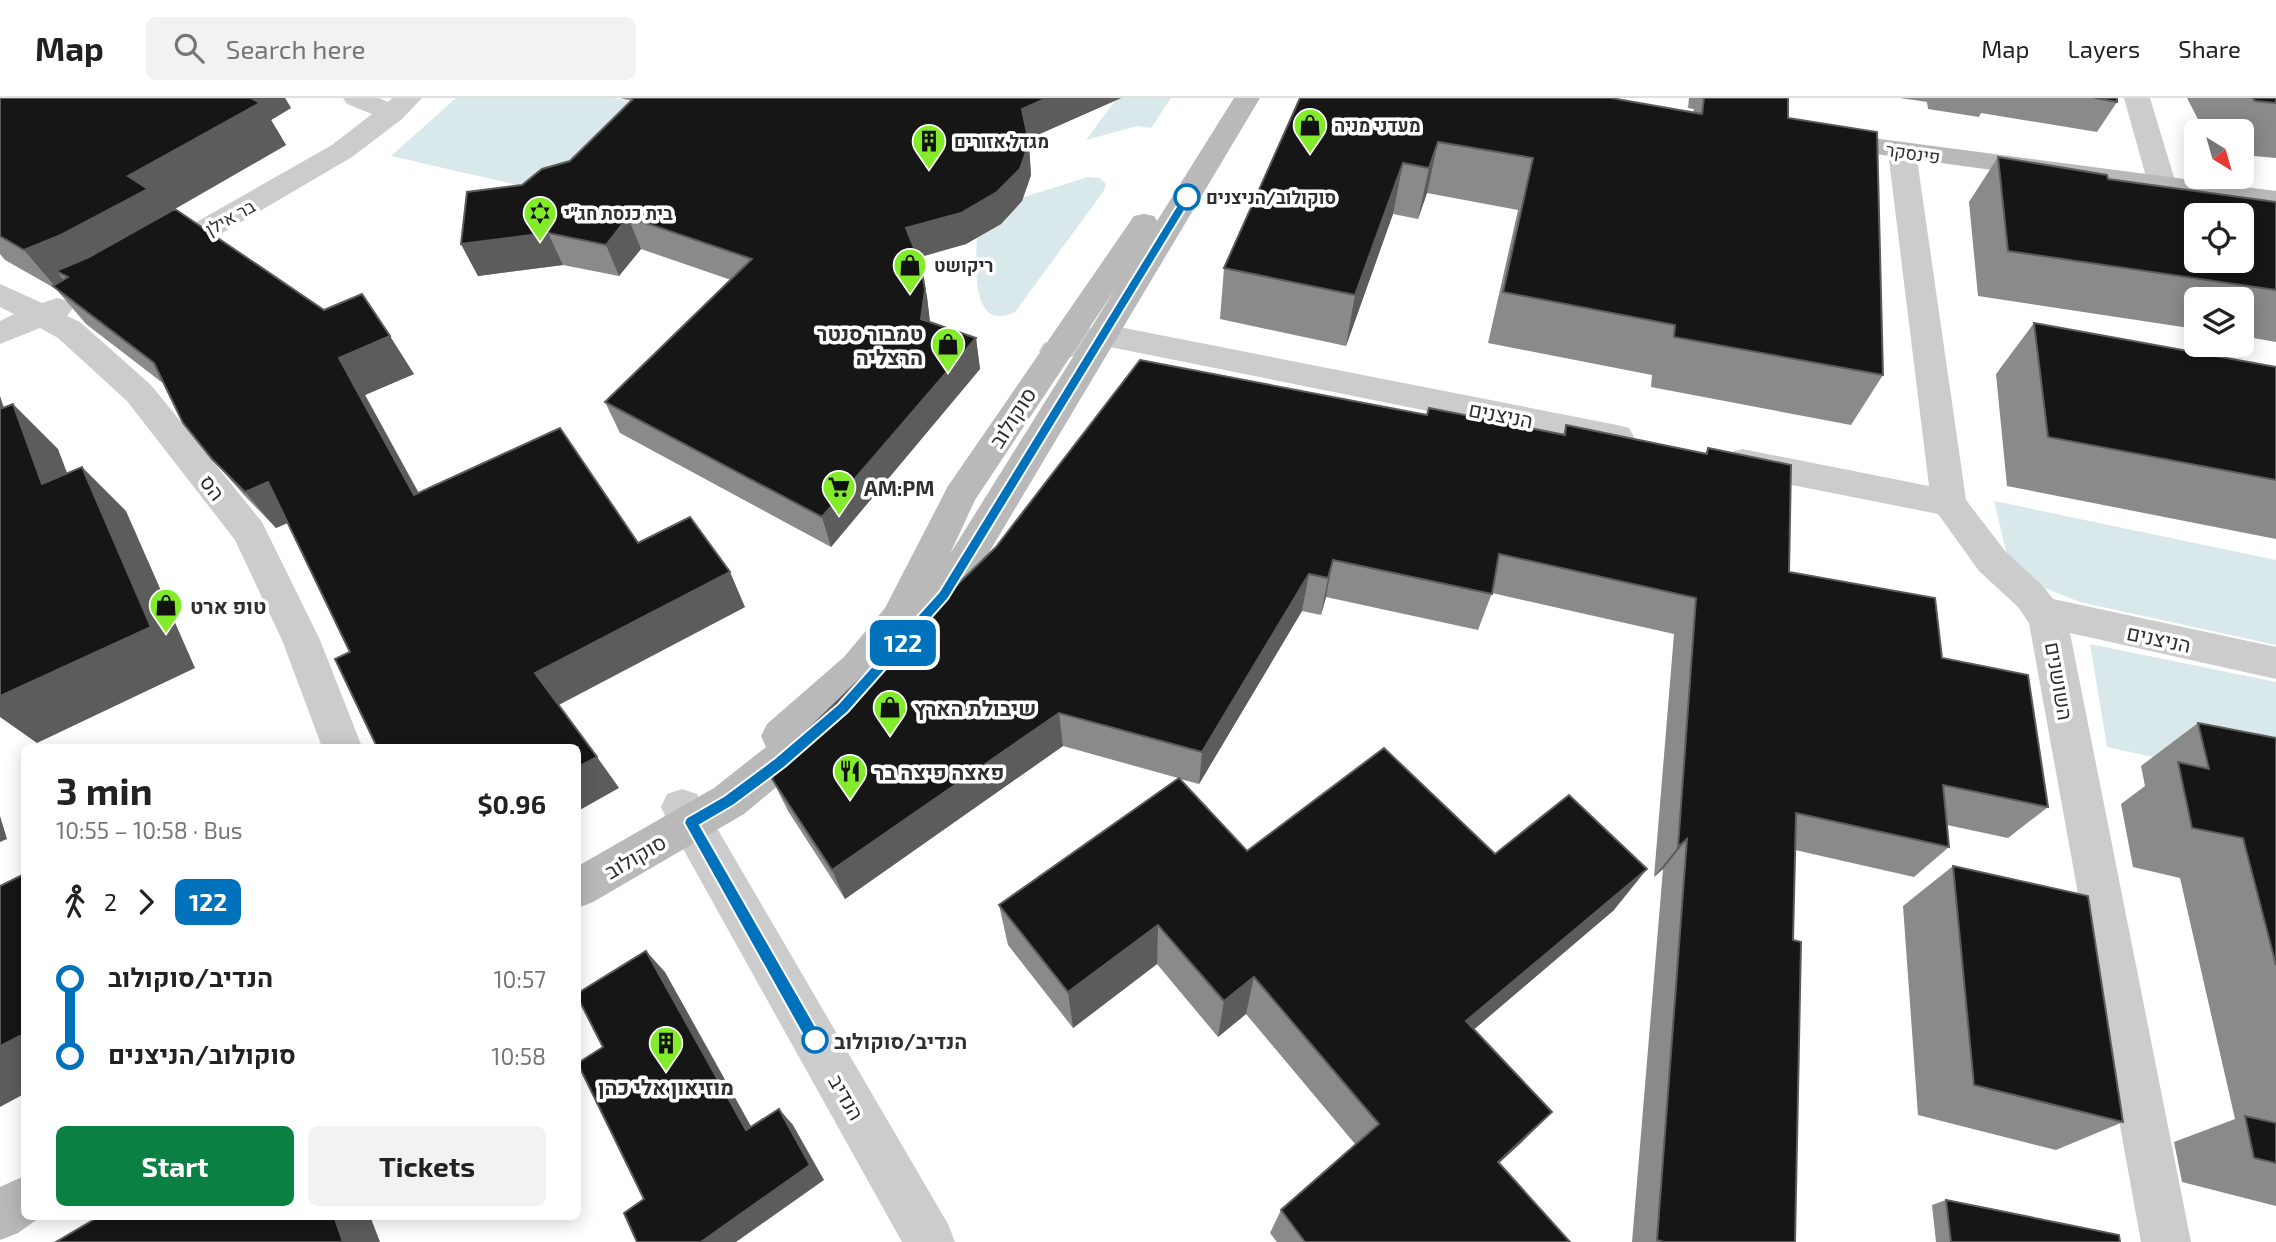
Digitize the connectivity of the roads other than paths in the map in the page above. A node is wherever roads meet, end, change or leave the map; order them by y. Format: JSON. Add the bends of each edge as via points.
{"nodes":[{"id":1,"x":356,"y":98,"type":"edge"},
{"id":2,"x":1231,"y":98,"type":"edge"},
{"id":3,"x":1247,"y":98,"type":"edge"},
{"id":4,"x":2137,"y":98,"type":"edge"},
{"id":5,"x":400,"y":106,"type":"edge"},
{"id":6,"x":1808,"y":137,"type":"edge"},
{"id":7,"x":1902,"y":152,"type":"junction"},
{"id":8,"x":2162,"y":184,"type":"junction"},
{"id":9,"x":2276,"y":200,"type":"edge"},
{"id":10,"x":131,"y":272,"type":"edge"},
{"id":11,"x":0,"y":294,"type":"edge"},
{"id":12,"x":86,"y":295,"type":"edge"},
{"id":13,"x":41,"y":315,"type":"junction"},
{"id":14,"x":0,"y":333,"type":"edge"},
{"id":15,"x":1104,"y":335,"type":"junction"},
{"id":16,"x":1055,"y":351,"type":"junction"},
{"id":17,"x":1649,"y":443,"type":"edge"},
{"id":18,"x":1717,"y":457,"type":"edge"},
{"id":19,"x":1949,"y":503,"type":"junction"},
{"id":20,"x":2048,"y":630,"type":"junction"},
{"id":21,"x":2276,"y":663,"type":"edge"},
{"id":22,"x":341,"y":744,"type":"edge"},
{"id":23,"x":687,"y":815,"type":"junction"},
{"id":24,"x":581,"y":864,"type":"edge"},
{"id":25,"x":581,"y":886,"type":"edge"},
{"id":26,"x":21,"y":1180,"type":"edge"},
{"id":27,"x":0,"y":1192,"type":"edge"},
{"id":28,"x":21,"y":1203,"type":"edge"},
{"id":29,"x":0,"y":1215,"type":"edge"},
{"id":30,"x":930,"y":1242,"type":"edge"},
{"id":31,"x":2166,"y":1242,"type":"edge"}],
"edges":[{"from":1,"to":5,"type":"street"},
{"from":2,"to":16,"type":"street","name":"סוקולוב"},
{"from":3,"to":15,"type":"street","name":"סוקולוב"},
{"from":4,"to":8,"type":"street"},
{"from":5,"to":10,"type":"street","name":"בר אילן","via":[[342,151]]},
{"from":6,"to":7,"type":"street","name":"פינסקר"},
{"from":7,"to":8,"type":"street","name":"פינסקר"},
{"from":7,"to":19,"type":"street","name":"השושנים"},
{"from":8,"to":9,"type":"street","name":"פינסקר"},
{"from":11,"to":13,"type":"street","name":"הס"},
{"from":12,"to":13,"type":"street"},
{"from":13,"to":14,"type":"street"},
{"from":13,"to":22,"type":"street","name":"הס","via":[[69,330],[139,393],[249,532],[301,640]]},
{"from":15,"to":16,"type":"street","name":"הניצנים"},
{"from":15,"to":17,"type":"street","name":"הניצנים"},
{"from":15,"to":23,"type":"street","name":"סוקולוב","via":[[944,596],[843,708],[780,762],[729,801]]},
{"from":16,"to":23,"type":"street","name":"סוקולוב","via":[[960,495],[898,620],[858,668]]},
{"from":18,"to":19,"type":"street"},
{"from":19,"to":20,"type":"street","name":"השושנים","via":[[1992,561],[2031,597]]},
{"from":20,"to":21,"type":"street","name":"הניצנים"},
{"from":20,"to":31,"type":"street","name":"השושנים"},
{"from":23,"to":24,"type":"street","name":"סוקולוב"},
{"from":23,"to":25,"type":"street","name":"סוקולוב"},
{"from":23,"to":30,"type":"street","name":"הנדיב"},
{"from":26,"to":27,"type":"street"},
{"from":28,"to":29,"type":"street"}]}
